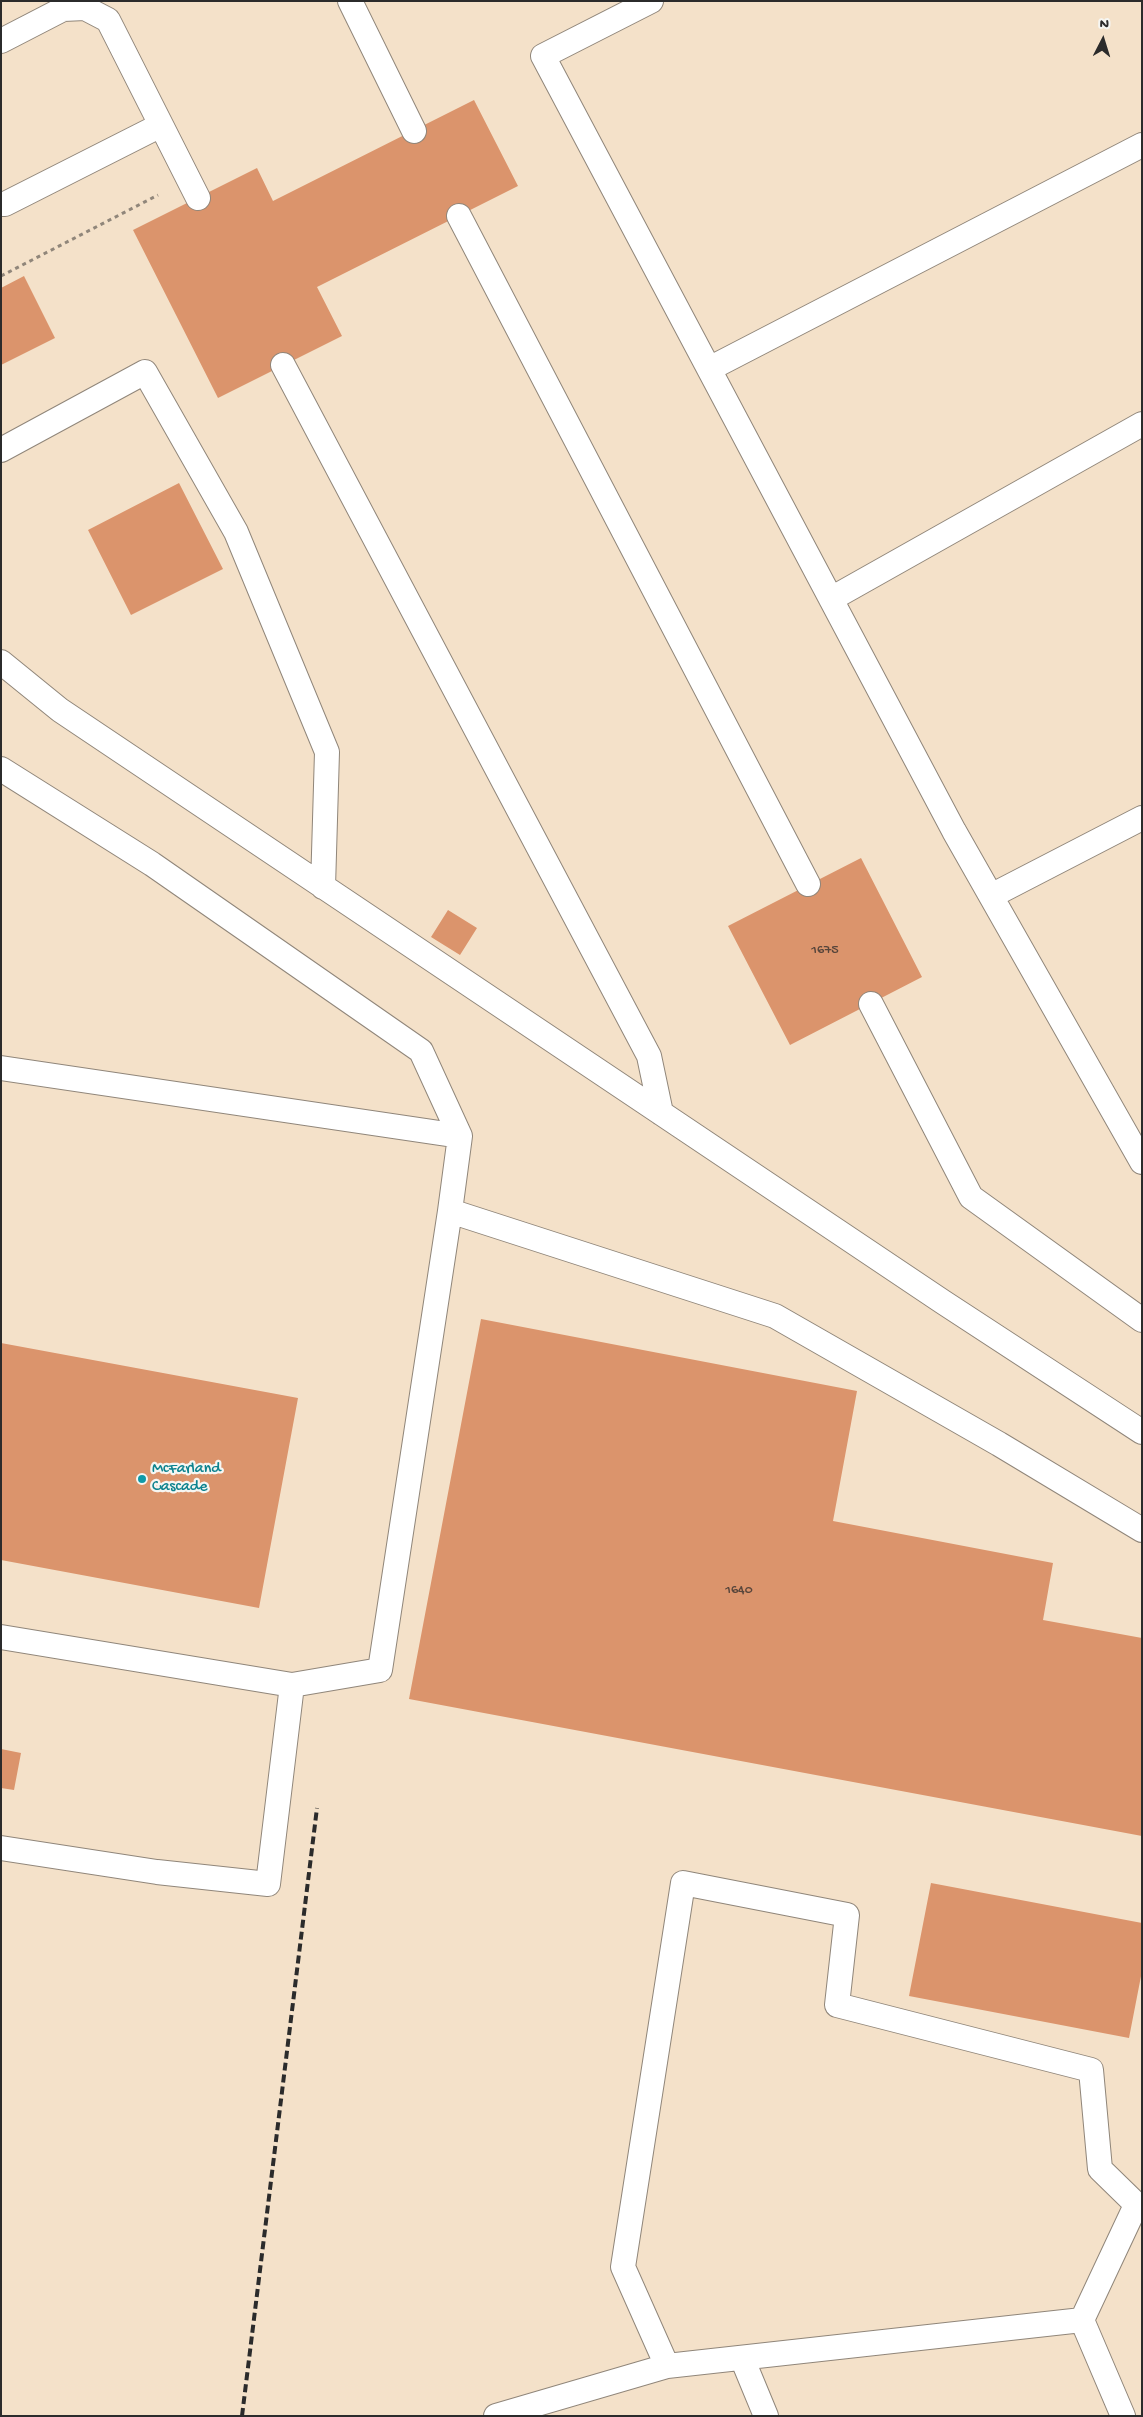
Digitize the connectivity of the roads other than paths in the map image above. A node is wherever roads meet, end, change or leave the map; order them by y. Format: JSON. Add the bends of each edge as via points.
{"nodes":[{"id":1,"x":350,"y":1,"type":"edge"},
{"id":2,"x":651,"y":1,"type":"edge"},
{"id":3,"x":1,"y":41,"type":"edge"},
{"id":4,"x":161,"y":125,"type":"junction"},
{"id":5,"x":414,"y":131,"type":"dead end"},
{"id":6,"x":1142,"y":145,"type":"edge"},
{"id":7,"x":193,"y":188,"type":"road end"},
{"id":8,"x":1,"y":204,"type":"edge"},
{"id":9,"x":459,"y":216,"type":"dead end"},
{"id":10,"x":283,"y":365,"type":"dead end"},
{"id":11,"x":709,"y":370,"type":"junction"},
{"id":12,"x":1142,"y":424,"type":"edge"},
{"id":13,"x":1,"y":450,"type":"edge"},
{"id":14,"x":831,"y":599,"type":"junction"},
{"id":15,"x":1,"y":662,"type":"edge"},
{"id":16,"x":1,"y":769,"type":"edge"},
{"id":17,"x":1142,"y":818,"type":"edge"},
{"id":18,"x":808,"y":884,"type":"dead end"},
{"id":19,"x":323,"y":887,"type":"junction"},
{"id":20,"x":991,"y":896,"type":"junction"},
{"id":21,"x":871,"y":1004,"type":"dead end"},
{"id":22,"x":1,"y":1068,"type":"edge"},
{"id":23,"x":661,"y":1113,"type":"junction"},
{"id":24,"x":460,"y":1136,"type":"junction"},
{"id":25,"x":1142,"y":1162,"type":"edge"},
{"id":26,"x":450,"y":1211,"type":"junction"},
{"id":27,"x":1142,"y":1320,"type":"edge"},
{"id":28,"x":1142,"y":1432,"type":"edge"},
{"id":29,"x":1142,"y":1530,"type":"edge"},
{"id":30,"x":1,"y":1637,"type":"edge"},
{"id":31,"x":292,"y":1685,"type":"junction"},
{"id":32,"x":1,"y":1848,"type":"edge"},
{"id":33,"x":1139,"y":2207,"type":"edge"},
{"id":34,"x":1082,"y":2320,"type":"junction"},
{"id":35,"x":742,"y":2358,"type":"junction"},
{"id":36,"x":667,"y":2366,"type":"junction"},
{"id":37,"x":496,"y":2416,"type":"edge"},
{"id":38,"x":766,"y":2416,"type":"edge"},
{"id":39,"x":1123,"y":2416,"type":"edge"}],
"edges":[{"from":1,"to":5,"type":"lane"},
{"from":2,"to":11,"type":"lane","via":[[544,56]]},
{"from":3,"to":4,"type":"lane","via":[[63,9],[86,8],[108,20]]},
{"from":4,"to":7,"type":"lane"},
{"from":4,"to":8,"type":"lane"},
{"from":6,"to":11,"type":"lane"},
{"from":9,"to":18,"type":"lane"},
{"from":10,"to":23,"type":"lane","via":[[649,1056]]},
{"from":11,"to":14,"type":"lane"},
{"from":12,"to":14,"type":"lane"},
{"from":13,"to":19,"type":"lane","via":[[145,372],[236,532],[327,752]]},
{"from":14,"to":20,"type":"lane"},
{"from":15,"to":19,"type":"lane","via":[[60,710]]},
{"from":16,"to":24,"type":"lane","via":[[152,864],[421,1051]]},
{"from":17,"to":20,"type":"lane"},
{"from":19,"to":23,"type":"lane"},
{"from":20,"to":25,"type":"lane"},
{"from":21,"to":27,"type":"lane","via":[[972,1197]]},
{"from":22,"to":24,"type":"lane"},
{"from":23,"to":28,"type":"lane"},
{"from":24,"to":26,"type":"lane"},
{"from":26,"to":29,"type":"lane","via":[[775,1316]]},
{"from":26,"to":31,"type":"lane","via":[[380,1670]]},
{"from":30,"to":31,"type":"lane"},
{"from":31,"to":32,"type":"lane","via":[[268,1884],[157,1872]]},
{"from":33,"to":34,"type":"lane"},
{"from":33,"to":36,"type":"lane","via":[[1100,2168],[1091,2070],[837,2005],[847,1915],[683,1883],[623,2267]]},
{"from":34,"to":35,"type":"lane"},
{"from":34,"to":39,"type":"lane"},
{"from":35,"to":36,"type":"lane"},
{"from":35,"to":38,"type":"lane"},
{"from":36,"to":37,"type":"lane"}]}
